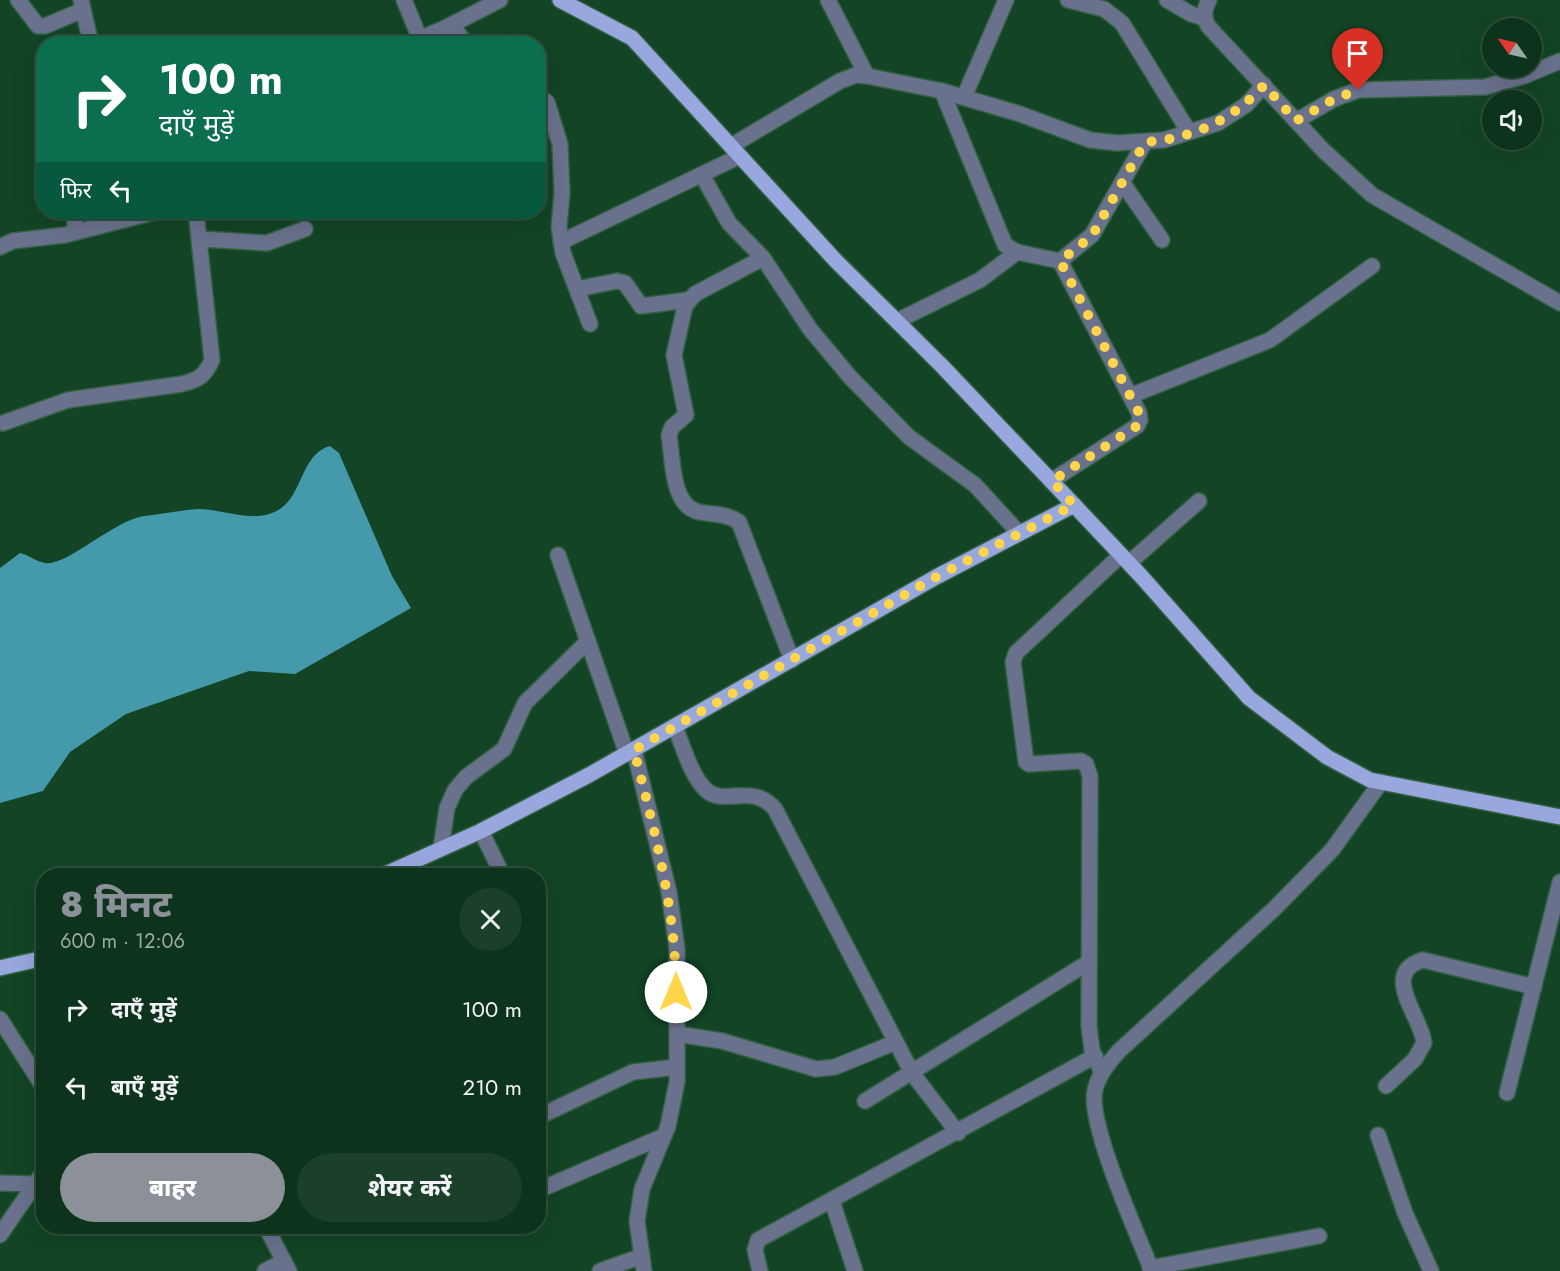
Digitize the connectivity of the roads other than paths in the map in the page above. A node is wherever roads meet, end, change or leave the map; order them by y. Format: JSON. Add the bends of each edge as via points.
{"nodes":[{"id":1,"x":18,"y":0,"type":"edge"},
{"id":2,"x":404,"y":0,"type":"edge"},
{"id":3,"x":500,"y":0,"type":"edge"},
{"id":4,"x":560,"y":0,"type":"edge"},
{"id":5,"x":828,"y":0,"type":"edge"},
{"id":6,"x":1006,"y":0,"type":"edge"},
{"id":7,"x":1068,"y":0,"type":"edge"},
{"id":8,"x":1167,"y":0,"type":"edge"},
{"id":9,"x":1209,"y":0,"type":"edge"},
{"id":10,"x":82,"y":5,"type":"edge"},
{"id":11,"x":1104,"y":5,"type":"edge"},
{"id":12,"x":1204,"y":18,"type":"junction"},
{"id":13,"x":453,"y":25,"type":"junction"},
{"id":14,"x":89,"y":36,"type":"edge"},
{"id":15,"x":413,"y":36,"type":"edge"},
{"id":16,"x":426,"y":36,"type":"edge"},
{"id":17,"x":460,"y":36,"type":"edge"},
{"id":18,"x":1560,"y":61,"type":"edge"},
{"id":19,"x":867,"y":76,"type":"junction"},
{"id":20,"x":1264,"y":85,"type":"junction"},
{"id":21,"x":942,"y":91,"type":"junction"},
{"id":22,"x":964,"y":98,"type":"junction"},
{"id":23,"x":546,"y":101,"type":"edge"},
{"id":24,"x":1296,"y":121,"type":"junction"},
{"id":25,"x":1189,"y":132,"type":"junction"},
{"id":26,"x":1145,"y":142,"type":"junction"},
{"id":27,"x":736,"y":151,"type":"junction"},
{"id":28,"x":702,"y":175,"type":"junction"},
{"id":29,"x":1122,"y":182,"type":"junction"},
{"id":30,"x":75,"y":219,"type":"edge"},
{"id":31,"x":127,"y":219,"type":"edge"},
{"id":32,"x":197,"y":219,"type":"edge"},
{"id":33,"x":305,"y":229,"type":"dead end"},
{"id":34,"x":75,"y":232,"type":"junction"},
{"id":35,"x":200,"y":240,"type":"junction"},
{"id":36,"x":1162,"y":240,"type":"dead end"},
{"id":37,"x":561,"y":242,"type":"junction"},
{"id":38,"x":0,"y":247,"type":"edge"},
{"id":39,"x":1017,"y":252,"type":"junction"},
{"id":40,"x":763,"y":258,"type":"junction"},
{"id":41,"x":1060,"y":261,"type":"junction"},
{"id":42,"x":1372,"y":266,"type":"dead end"},
{"id":43,"x":577,"y":289,"type":"junction"},
{"id":44,"x":688,"y":300,"type":"junction"},
{"id":45,"x":1560,"y":303,"type":"edge"},
{"id":46,"x":897,"y":321,"type":"junction"},
{"id":47,"x":591,"y":324,"type":"dead end"},
{"id":48,"x":1130,"y":396,"type":"junction"},
{"id":49,"x":3,"y":423,"type":"dead end"},
{"id":50,"x":1052,"y":481,"type":"junction"},
{"id":51,"x":1200,"y":501,"type":"dead end"},
{"id":52,"x":1074,"y":505,"type":"junction"},
{"id":53,"x":1019,"y":533,"type":"junction"},
{"id":54,"x":558,"y":555,"type":"dead end"},
{"id":55,"x":1125,"y":559,"type":"junction"},
{"id":56,"x":588,"y":641,"type":"junction"},
{"id":57,"x":792,"y":660,"type":"junction"},
{"id":58,"x":675,"y":727,"type":"junction"},
{"id":59,"x":630,"y":752,"type":"junction"},
{"id":60,"x":1381,"y":782,"type":"junction"},
{"id":61,"x":1560,"y":817,"type":"edge"},
{"id":62,"x":481,"y":831,"type":"junction"},
{"id":63,"x":441,"y":848,"type":"junction"},
{"id":64,"x":398,"y":868,"type":"edge"},
{"id":65,"x":499,"y":868,"type":"edge"},
{"id":66,"x":1560,"y":882,"type":"edge"},
{"id":67,"x":36,"y":960,"type":"edge"},
{"id":68,"x":1089,"y":962,"type":"junction"},
{"id":69,"x":0,"y":968,"type":"edge"},
{"id":70,"x":1534,"y":987,"type":"junction"},
{"id":71,"x":0,"y":1019,"type":"edge"},
{"id":72,"x":690,"y":1036,"type":"junction"},
{"id":73,"x":896,"y":1042,"type":"junction"},
{"id":74,"x":1095,"y":1056,"type":"junction"},
{"id":75,"x":677,"y":1066,"type":"junction"},
{"id":76,"x":912,"y":1073,"type":"junction"},
{"id":77,"x":1102,"y":1073,"type":"junction"},
{"id":78,"x":36,"y":1075,"type":"edge"},
{"id":79,"x":1386,"y":1086,"type":"dead end"},
{"id":80,"x":1507,"y":1093,"type":"dead end"},
{"id":81,"x":865,"y":1101,"type":"dead end"},
{"id":82,"x":546,"y":1113,"type":"edge"},
{"id":83,"x":958,"y":1133,"type":"junction"},
{"id":84,"x":1378,"y":1135,"type":"dead end"},
{"id":85,"x":664,"y":1136,"type":"junction"},
{"id":86,"x":36,"y":1181,"type":"edge"},
{"id":87,"x":0,"y":1183,"type":"edge"},
{"id":88,"x":34,"y":1184,"type":"junction"},
{"id":89,"x":546,"y":1187,"type":"edge"},
{"id":90,"x":832,"y":1201,"type":"junction"},
{"id":91,"x":270,"y":1234,"type":"edge"},
{"id":92,"x":0,"y":1235,"type":"edge"},
{"id":93,"x":1319,"y":1236,"type":"dead end"},
{"id":94,"x":643,"y":1264,"type":"edge"},
{"id":95,"x":286,"y":1266,"type":"edge"},
{"id":96,"x":1151,"y":1269,"type":"edge"},
{"id":97,"x":265,"y":1271,"type":"edge"},
{"id":98,"x":600,"y":1271,"type":"edge"},
{"id":99,"x":760,"y":1271,"type":"edge"},
{"id":100,"x":855,"y":1271,"type":"edge"},
{"id":101,"x":1431,"y":1271,"type":"edge"}],
"edges":[{"from":1,"to":10,"type":"street","via":[[38,26],[45,26]]},
{"from":2,"to":15,"type":"street"},
{"from":3,"to":13,"type":"street"},
{"from":4,"to":27,"type":"main road","via":[[632,38]]},
{"from":5,"to":19,"type":"street"},
{"from":6,"to":22,"type":"street"},
{"from":7,"to":11,"type":"street"},
{"from":8,"to":12,"type":"street"},
{"from":9,"to":12,"type":"street"},
{"from":10,"to":14,"type":"street"},
{"from":11,"to":25,"type":"street","via":[[1122,23]]},
{"from":12,"to":20,"type":"street"},
{"from":13,"to":16,"type":"street"},
{"from":13,"to":17,"type":"street"},
{"from":18,"to":24,"type":"street","via":[[1485,87],[1358,90]]},
{"from":19,"to":21,"type":"street"},
{"from":19,"to":27,"type":"street","via":[[840,81]]},
{"from":20,"to":24,"type":"street"},
{"from":20,"to":25,"type":"street","via":[[1246,105],[1218,123]]},
{"from":21,"to":22,"type":"street"},
{"from":21,"to":39,"type":"street","via":[[1005,245]]},
{"from":22,"to":26,"type":"street","via":[[1090,140]]},
{"from":23,"to":37,"type":"street","via":[[560,144]]},
{"from":24,"to":45,"type":"street","via":[[1372,195]]},
{"from":25,"to":26,"type":"street"},
{"from":26,"to":29,"type":"street"},
{"from":27,"to":28,"type":"street"},
{"from":27,"to":46,"type":"main road","via":[[836,261]]},
{"from":28,"to":37,"type":"street"},
{"from":28,"to":40,"type":"street","via":[[729,223]]},
{"from":29,"to":36,"type":"street"},
{"from":29,"to":41,"type":"street","via":[[1092,236]]},
{"from":30,"to":34,"type":"street"},
{"from":31,"to":34,"type":"street"},
{"from":32,"to":35,"type":"street"},
{"from":33,"to":35,"type":"street","via":[[267,243]]},
{"from":34,"to":38,"type":"street","via":[[13,240]]},
{"from":35,"to":49,"type":"street","via":[[212,360],[207,372],[198,380],[182,384],[68,400]]},
{"from":37,"to":43,"type":"street"},
{"from":39,"to":41,"type":"street"},
{"from":39,"to":46,"type":"street","via":[[980,280]]},
{"from":40,"to":44,"type":"street"},
{"from":40,"to":53,"type":"street","via":[[815,336],[850,377],[909,437],[975,485]]},
{"from":41,"to":48,"type":"street"},
{"from":42,"to":48,"type":"street","via":[[1270,340]]},
{"from":43,"to":44,"type":"street","via":[[617,282],[630,287],[641,306]]},
{"from":43,"to":47,"type":"street"},
{"from":44,"to":57,"type":"street","via":[[674,355],[686,415],[672,426],[669,435],[680,499],[687,507],[724,514],[739,522]]},
{"from":46,"to":50,"type":"main road"},
{"from":48,"to":50,"type":"street","via":[[1139,413],[1137,426]]},
{"from":50,"to":52,"type":"main road"},
{"from":51,"to":55,"type":"street"},
{"from":52,"to":53,"type":"main road"},
{"from":52,"to":55,"type":"main road"},
{"from":53,"to":57,"type":"main road"},
{"from":54,"to":56,"type":"street"},
{"from":55,"to":60,"type":"main road","via":[[1249,698],[1327,757],[1356,774]]},
{"from":55,"to":68,"type":"street","via":[[1016,653],[1013,662],[1026,762],[1081,761],[1090,776]]},
{"from":56,"to":59,"type":"street"},
{"from":56,"to":63,"type":"street","via":[[525,703],[504,749],[455,790],[447,808]]},
{"from":57,"to":58,"type":"main road"},
{"from":58,"to":59,"type":"main road"},
{"from":58,"to":73,"type":"street","via":[[705,789],[717,795],[743,794],[766,800]]},
{"from":59,"to":62,"type":"main road"},
{"from":59,"to":72,"type":"street","via":[[669,892]]},
{"from":60,"to":61,"type":"main road"},
{"from":60,"to":77,"type":"street","via":[[1332,850],[1266,917],[1119,1051]]},
{"from":62,"to":63,"type":"main road"},
{"from":62,"to":65,"type":"street"},
{"from":63,"to":64,"type":"main road"},
{"from":66,"to":70,"type":"street"},
{"from":67,"to":69,"type":"main road"},
{"from":68,"to":74,"type":"street","via":[[1089,1026]]},
{"from":68,"to":76,"type":"street"},
{"from":70,"to":79,"type":"street","via":[[1422,960],[1415,962],[1404,974],[1402,988],[1424,1043],[1415,1059]]},
{"from":70,"to":80,"type":"street"},
{"from":71,"to":78,"type":"street"},
{"from":72,"to":73,"type":"street","via":[[722,1041],[816,1069],[827,1069]]},
{"from":72,"to":75,"type":"street"},
{"from":73,"to":76,"type":"street"},
{"from":74,"to":77,"type":"street"},
{"from":74,"to":83,"type":"street"},
{"from":75,"to":82,"type":"street","via":[[633,1072]]},
{"from":75,"to":85,"type":"street"},
{"from":76,"to":81,"type":"street"},
{"from":76,"to":83,"type":"street"},
{"from":77,"to":96,"type":"street","via":[[1095,1090],[1097,1122]]},
{"from":83,"to":90,"type":"street"},
{"from":84,"to":101,"type":"street","via":[[1405,1213]]},
{"from":85,"to":89,"type":"street"},
{"from":85,"to":94,"type":"street","via":[[642,1189],[637,1221]]},
{"from":86,"to":88,"type":"street"},
{"from":87,"to":88,"type":"street"},
{"from":88,"to":92,"type":"street"},
{"from":90,"to":99,"type":"street","via":[[758,1240],[755,1250]]},
{"from":90,"to":100,"type":"street"},
{"from":91,"to":95,"type":"street"},
{"from":93,"to":96,"type":"street"},
{"from":94,"to":98,"type":"street"},
{"from":95,"to":97,"type":"street"}]}
